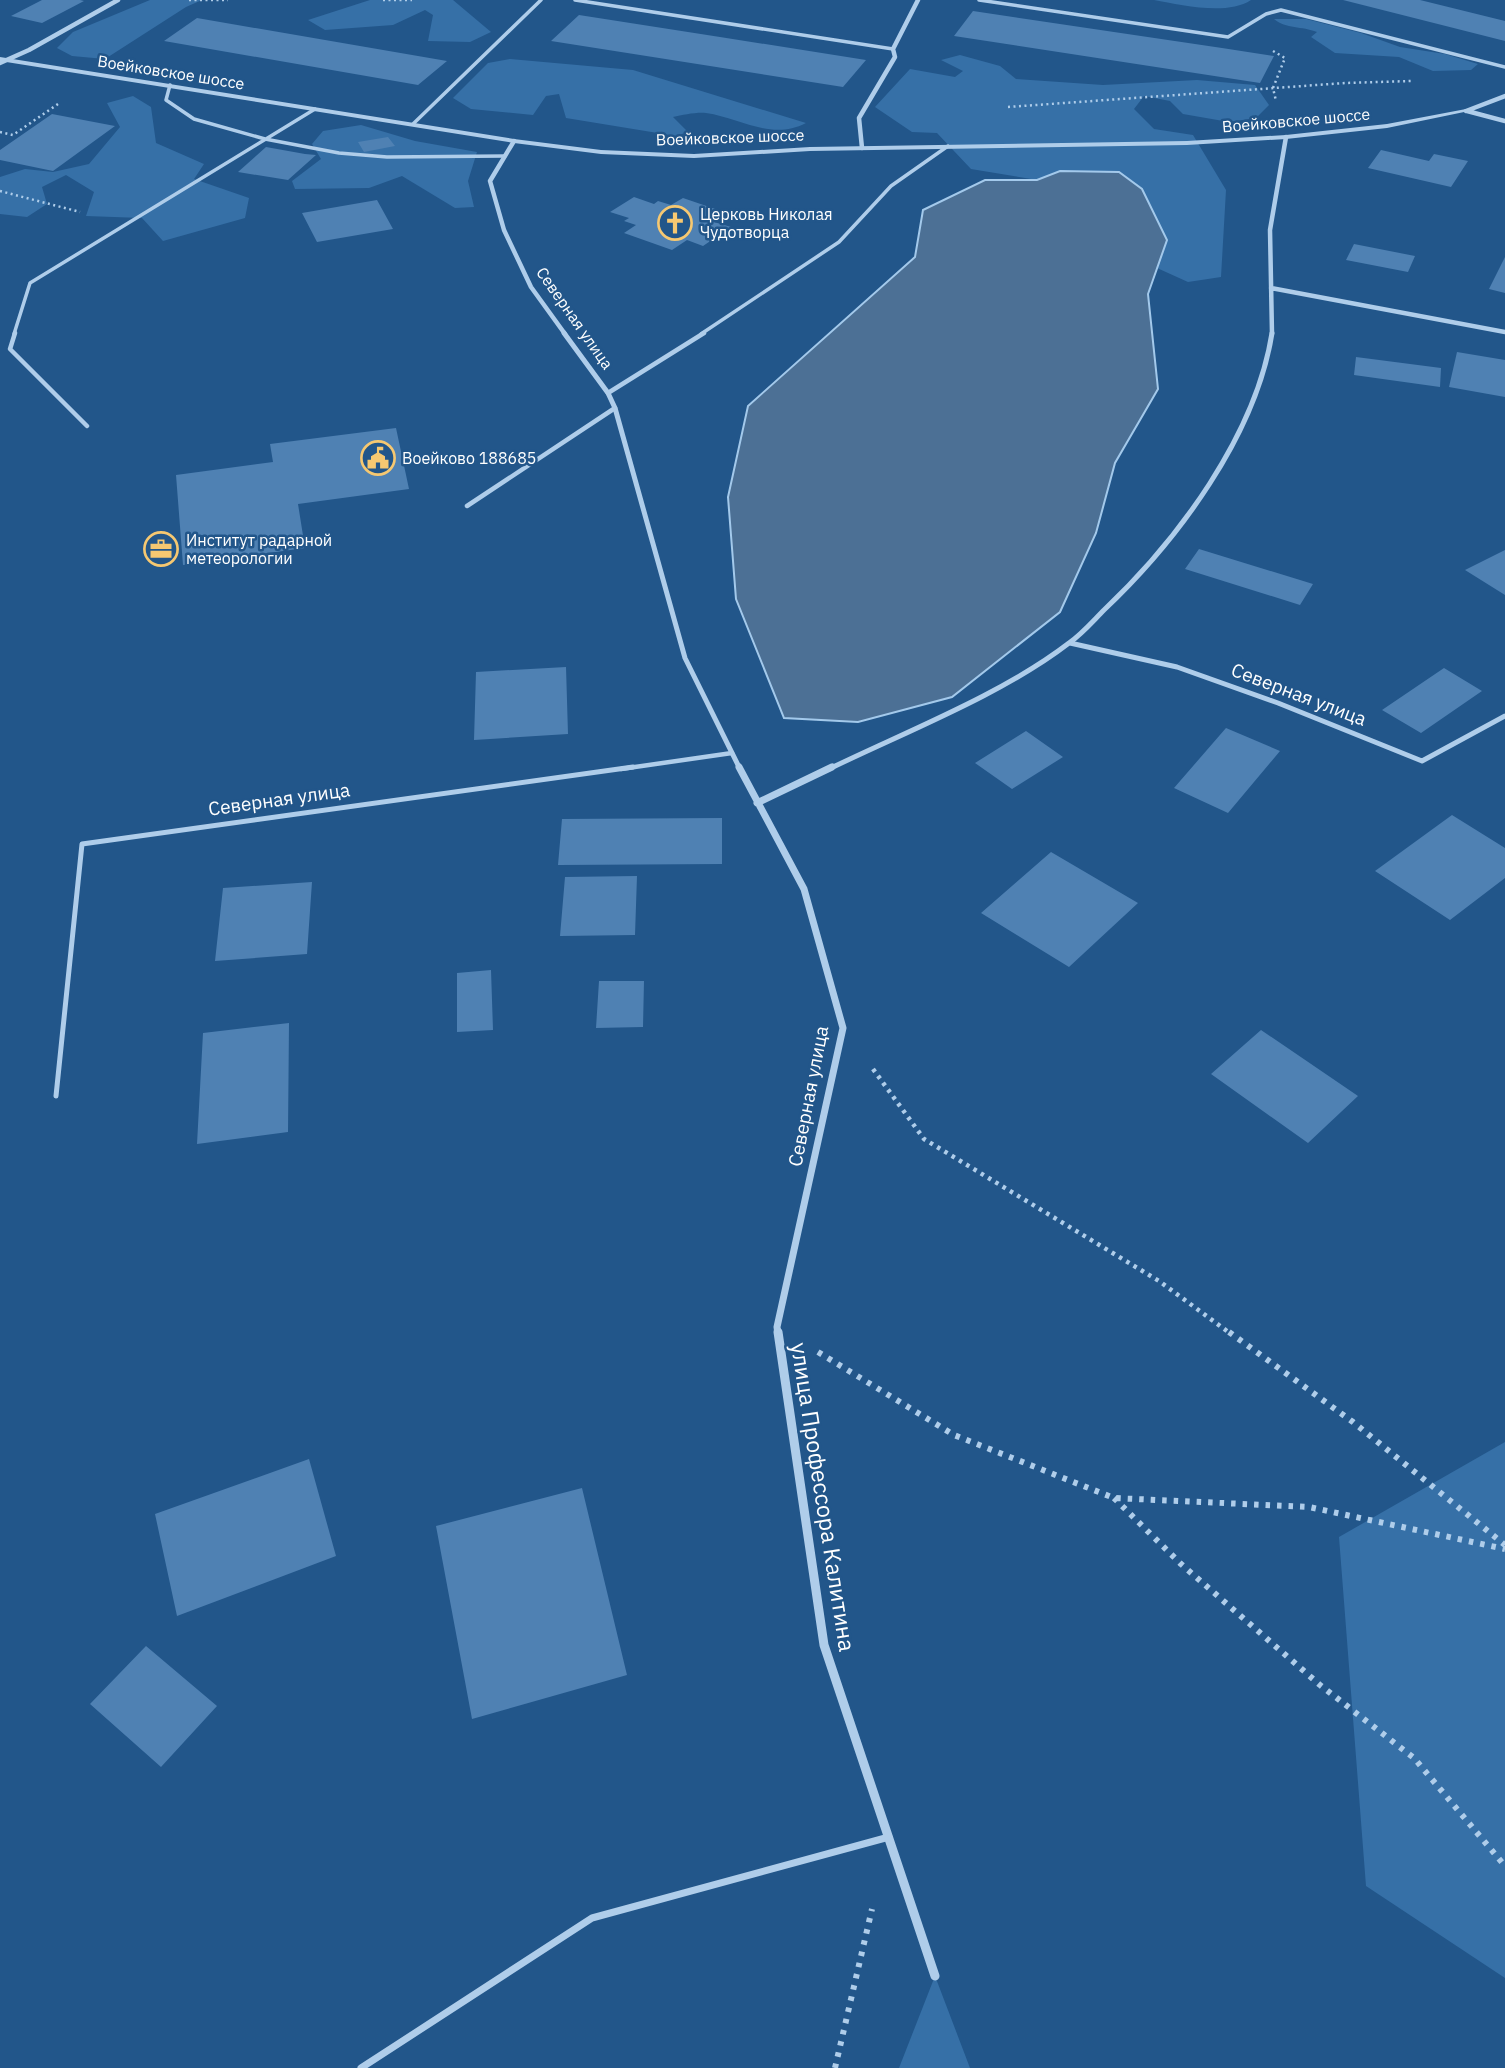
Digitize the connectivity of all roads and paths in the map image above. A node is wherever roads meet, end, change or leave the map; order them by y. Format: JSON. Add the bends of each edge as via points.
{"nodes":[{"id":1,"x":118,"y":0,"type":"edge"},
{"id":2,"x":189,"y":0,"type":"edge"},
{"id":3,"x":228,"y":0,"type":"edge"},
{"id":4,"x":383,"y":0,"type":"edge"},
{"id":5,"x":412,"y":0,"type":"edge"},
{"id":6,"x":541,"y":0,"type":"edge"},
{"id":7,"x":575,"y":0,"type":"edge"},
{"id":8,"x":918,"y":0,"type":"edge"},
{"id":9,"x":979,"y":0,"type":"edge"},
{"id":10,"x":1237,"y":34,"type":"junction"},
{"id":11,"x":892,"y":49,"type":"junction"},
{"id":12,"x":3,"y":61,"type":"edge"},
{"id":13,"x":1505,"y":67,"type":"edge"},
{"id":14,"x":111,"y":76,"type":"junction"},
{"id":15,"x":1412,"y":81,"type":"dead end"},
{"id":16,"x":170,"y":85,"type":"junction"},
{"id":17,"x":1273,"y":88,"type":"junction"},
{"id":18,"x":1505,"y":96,"type":"edge"},
{"id":19,"x":997,"y":108,"type":"dead end"},
{"id":20,"x":315,"y":109,"type":"junction"},
{"id":21,"x":1466,"y":111,"type":"junction"},
{"id":22,"x":1505,"y":121,"type":"edge"},
{"id":23,"x":413,"y":124,"type":"junction"},
{"id":24,"x":0,"y":132,"type":"edge"},
{"id":25,"x":1286,"y":137,"type":"junction"},
{"id":26,"x":265,"y":139,"type":"junction"},
{"id":27,"x":514,"y":141,"type":"junction"},
{"id":28,"x":948,"y":146,"type":"junction"},
{"id":29,"x":862,"y":148,"type":"junction"},
{"id":30,"x":505,"y":156,"type":"junction"},
{"id":31,"x":0,"y":191,"type":"edge"},
{"id":32,"x":123,"y":224,"type":"junction"},
{"id":33,"x":1271,"y":288,"type":"junction"},
{"id":34,"x":1505,"y":332,"type":"edge"},
{"id":35,"x":608,"y":393,"type":"junction"},
{"id":36,"x":615,"y":408,"type":"junction"},
{"id":37,"x":87,"y":426,"type":"dead end"},
{"id":38,"x":467,"y":506,"type":"dead end"},
{"id":39,"x":1070,"y":643,"type":"junction"},
{"id":40,"x":1505,"y":716,"type":"edge"},
{"id":41,"x":732,"y":753,"type":"junction"},
{"id":42,"x":757,"y":803,"type":"junction"},
{"id":43,"x":843,"y":1028,"type":"junction"},
{"id":44,"x":56,"y":1096,"type":"dead end"},
{"id":45,"x":777,"y":1327,"type":"junction"},
{"id":46,"x":1114,"y":1498,"type":"junction"},
{"id":47,"x":1505,"y":1547,"type":"edge"},
{"id":48,"x":889,"y":1837,"type":"junction"},
{"id":49,"x":1505,"y":1866,"type":"edge"},
{"id":50,"x":873,"y":1905,"type":"dead end"},
{"id":51,"x":935,"y":1976,"type":"dead end"},
{"id":52,"x":361,"y":2068,"type":"edge"},
{"id":53,"x":835,"y":2068,"type":"edge"}],
"edges":[{"from":1,"to":12,"type":"street"},
{"from":2,"to":3,"type":"path"},
{"from":4,"to":5,"type":"path"},
{"from":6,"to":23,"type":"lane"},
{"from":7,"to":11,"type":"lane"},
{"from":8,"to":11,"type":"street"},
{"from":9,"to":10,"type":"lane","via":[[1228,37]]},
{"from":10,"to":13,"type":"lane","via":[[1267,11],[1281,10]]},
{"from":10,"to":17,"type":"path","via":[[1285,58]]},
{"from":11,"to":29,"type":"street","via":[[895,57],[859,118]]},
{"from":12,"to":14,"type":"street","name":"Воейковское шоссе"},
{"from":14,"to":16,"type":"street","name":"Воейковское шоссе"},
{"from":14,"to":24,"type":"path","via":[[61,102],[13,135]]},
{"from":15,"to":17,"type":"path"},
{"from":16,"to":20,"type":"street","name":"Воейковское шоссе"},
{"from":16,"to":26,"type":"lane","via":[[166,100],[194,119]]},
{"from":17,"to":19,"type":"path"},
{"from":17,"to":25,"type":"path"},
{"from":18,"to":21,"type":"street"},
{"from":20,"to":23,"type":"street","name":"Воейковское шоссе"},
{"from":20,"to":26,"type":"lane"},
{"from":21,"to":22,"type":"street"},
{"from":21,"to":25,"type":"street","name":"Воейковское шоссе","via":[[1387,126]]},
{"from":23,"to":27,"type":"street","name":"Воейковское шоссе"},
{"from":25,"to":28,"type":"street","name":"Воейковское шоссе","via":[[1187,144]]},
{"from":25,"to":33,"type":"street","via":[[1269,230]]},
{"from":26,"to":30,"type":"lane","via":[[387,158]]},
{"from":26,"to":32,"type":"lane"},
{"from":27,"to":29,"type":"street","name":"Воейковское шоссе","via":[[601,152],[694,156]]},
{"from":27,"to":30,"type":"street","name":"Северная улица"},
{"from":28,"to":29,"type":"street","name":"Воейковское шоссе"},
{"from":28,"to":35,"type":"lane","via":[[891,186],[839,242]]},
{"from":30,"to":35,"type":"street","name":"Северная улица","via":[[490,181],[504,230],[531,287]]},
{"from":31,"to":32,"type":"path"},
{"from":32,"to":37,"type":"lane","via":[[30,283],[10,349]]},
{"from":33,"to":34,"type":"street"},
{"from":33,"to":39,"type":"street","via":[[1272,334],[1262,381],[1224,463],[1142,574]]},
{"from":35,"to":36,"type":"street","name":"Северная улица"},
{"from":36,"to":38,"type":"lane"},
{"from":36,"to":41,"type":"street","name":"Северная улица","via":[[685,658]]},
{"from":39,"to":40,"type":"street","name":"Северная улица","via":[[1177,667],[1422,761]]},
{"from":39,"to":42,"type":"street","via":[[1007,683]]},
{"from":41,"to":42,"type":"street","name":"Северная улица"},
{"from":41,"to":44,"type":"lane","name":"Северная улица","via":[[82,844]]},
{"from":42,"to":43,"type":"street","name":"Северная улица","via":[[804,889]]},
{"from":43,"to":45,"type":"street","name":"Северная улица"},
{"from":43,"to":47,"type":"path","via":[[924,1139],[1159,1281],[1353,1422]]},
{"from":45,"to":46,"type":"path","via":[[954,1435]]},
{"from":45,"to":48,"type":"street","name":"улица Профессора Калитина","via":[[824,1646]]},
{"from":46,"to":47,"type":"path","via":[[1309,1507]]},
{"from":46,"to":49,"type":"path","via":[[1181,1564],[1300,1668],[1414,1758]]},
{"from":48,"to":51,"type":"street"},
{"from":48,"to":52,"type":"lane","via":[[592,1918]]},
{"from":50,"to":53,"type":"path"}]}
